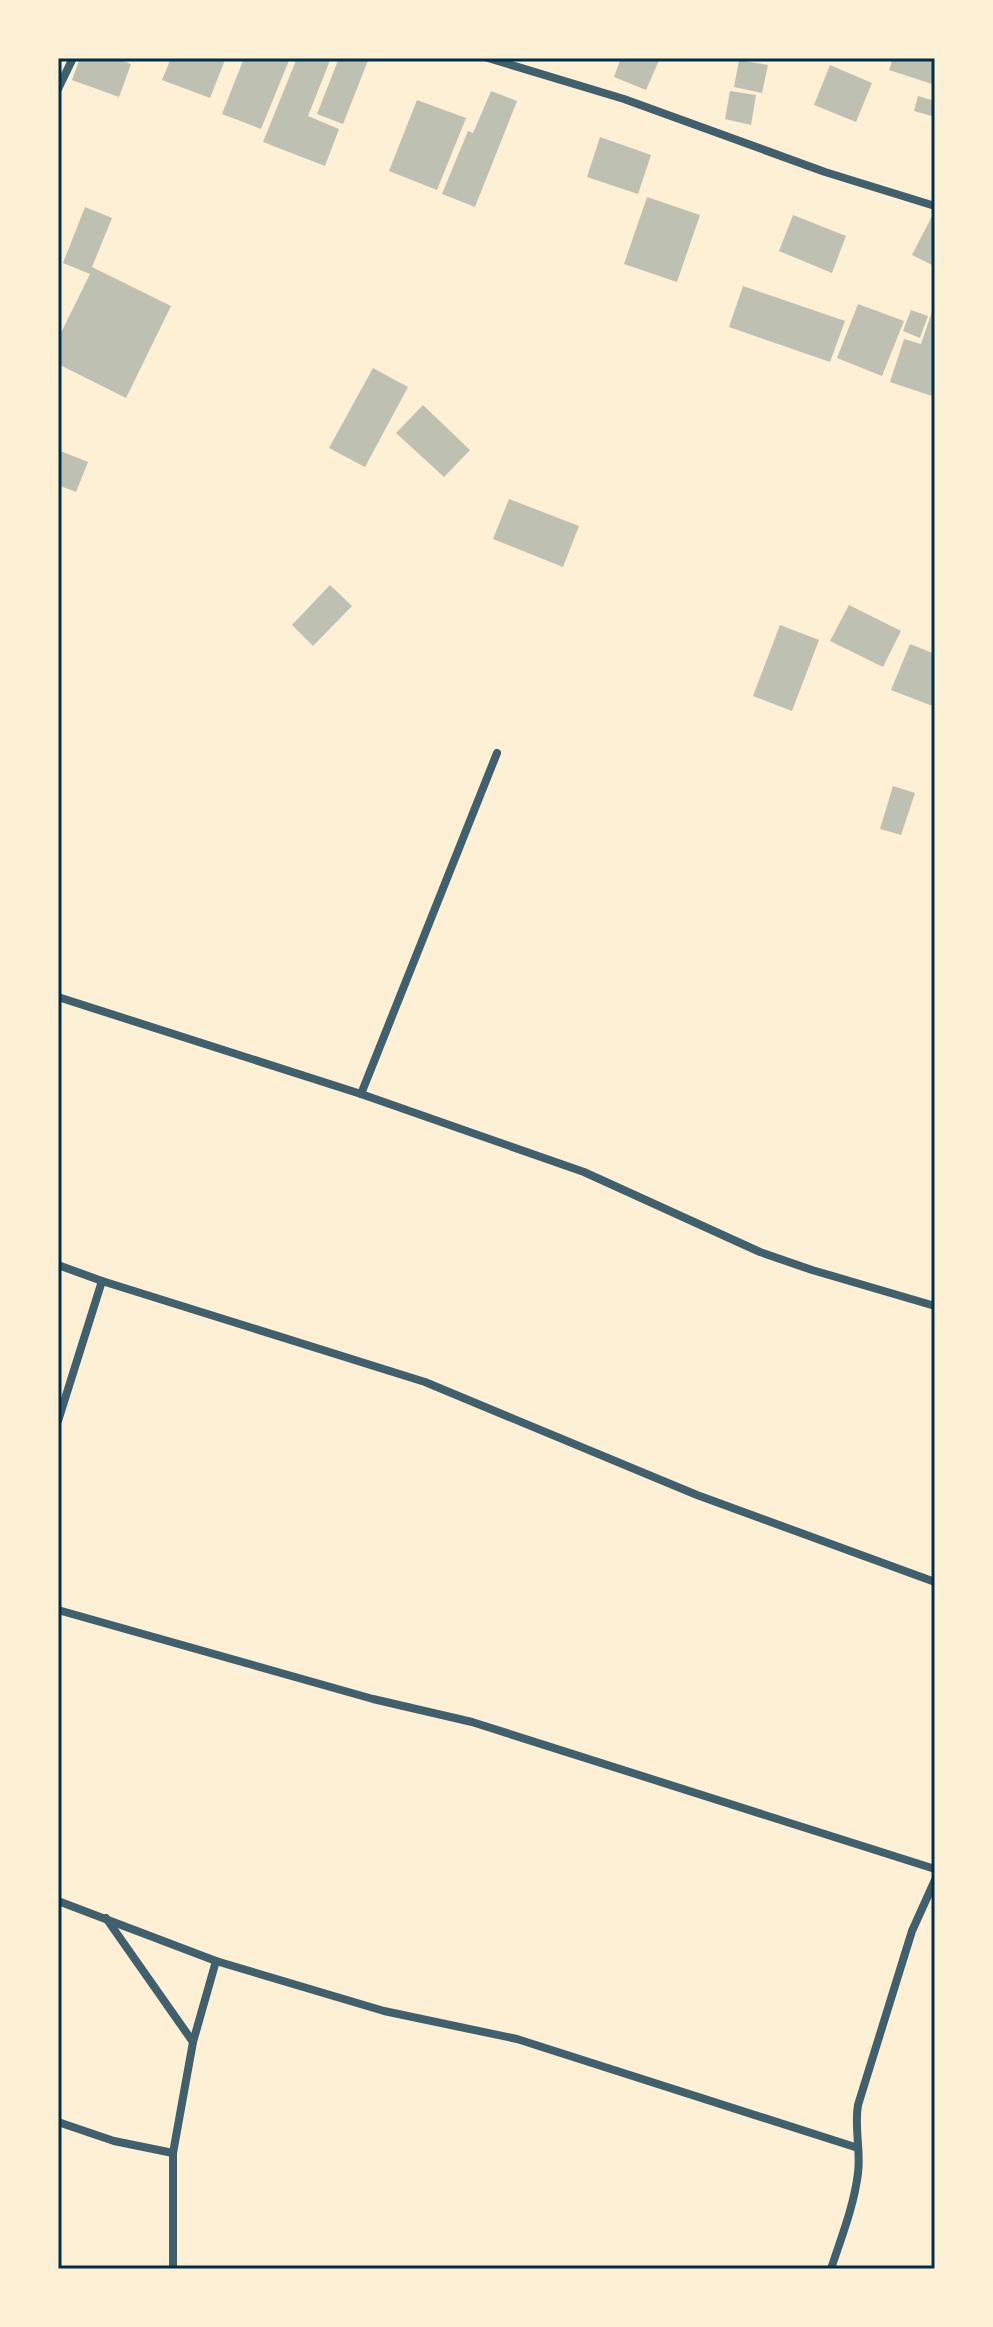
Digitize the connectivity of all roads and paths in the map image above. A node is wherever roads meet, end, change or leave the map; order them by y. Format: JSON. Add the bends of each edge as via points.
{"nodes":[{"id":1,"x":73,"y":58,"type":"edge"},
{"id":2,"x":488,"y":58,"type":"edge"},
{"id":3,"x":58,"y":89,"type":"edge"},
{"id":4,"x":935,"y":206,"type":"edge"},
{"id":5,"x":497,"y":753,"type":"dead end"},
{"id":6,"x":58,"y":997,"type":"edge"},
{"id":7,"x":361,"y":1094,"type":"junction"},
{"id":8,"x":58,"y":1265,"type":"edge"},
{"id":9,"x":102,"y":1281,"type":"junction"},
{"id":10,"x":935,"y":1306,"type":"edge"},
{"id":11,"x":58,"y":1421,"type":"edge"},
{"id":12,"x":935,"y":1582,"type":"edge"},
{"id":13,"x":58,"y":1610,"type":"edge"},
{"id":14,"x":935,"y":1869,"type":"edge"},
{"id":15,"x":935,"y":1880,"type":"edge"},
{"id":16,"x":58,"y":1901,"type":"edge"},
{"id":17,"x":105,"y":1917,"type":"junction"},
{"id":18,"x":216,"y":1961,"type":"junction"},
{"id":19,"x":193,"y":2042,"type":"junction"},
{"id":20,"x":58,"y":2122,"type":"edge"},
{"id":21,"x":858,"y":2148,"type":"junction"},
{"id":22,"x":173,"y":2153,"type":"junction"},
{"id":23,"x":173,"y":2269,"type":"edge"},
{"id":24,"x":831,"y":2269,"type":"edge"}],
"edges":[{"from":1,"to":3,"type":"street"},
{"from":2,"to":4,"type":"street"},
{"from":5,"to":7,"type":"street"},
{"from":6,"to":7,"type":"street"},
{"from":7,"to":10,"type":"street","via":[[584,1172],[773,1256]]},
{"from":8,"to":9,"type":"street"},
{"from":9,"to":11,"type":"street"},
{"from":9,"to":12,"type":"street","via":[[425,1382],[697,1495]]},
{"from":13,"to":14,"type":"street","via":[[472,1722]]},
{"from":15,"to":21,"type":"street","via":[[912,1931],[858,2105]]},
{"from":16,"to":17,"type":"street"},
{"from":17,"to":18,"type":"street"},
{"from":17,"to":19,"type":"street"},
{"from":18,"to":19,"type":"street"},
{"from":18,"to":21,"type":"street","via":[[384,2011],[517,2039]]},
{"from":19,"to":22,"type":"street"},
{"from":20,"to":22,"type":"street"},
{"from":21,"to":24,"type":"street","via":[[853,2202]]},
{"from":22,"to":23,"type":"street"}]}
